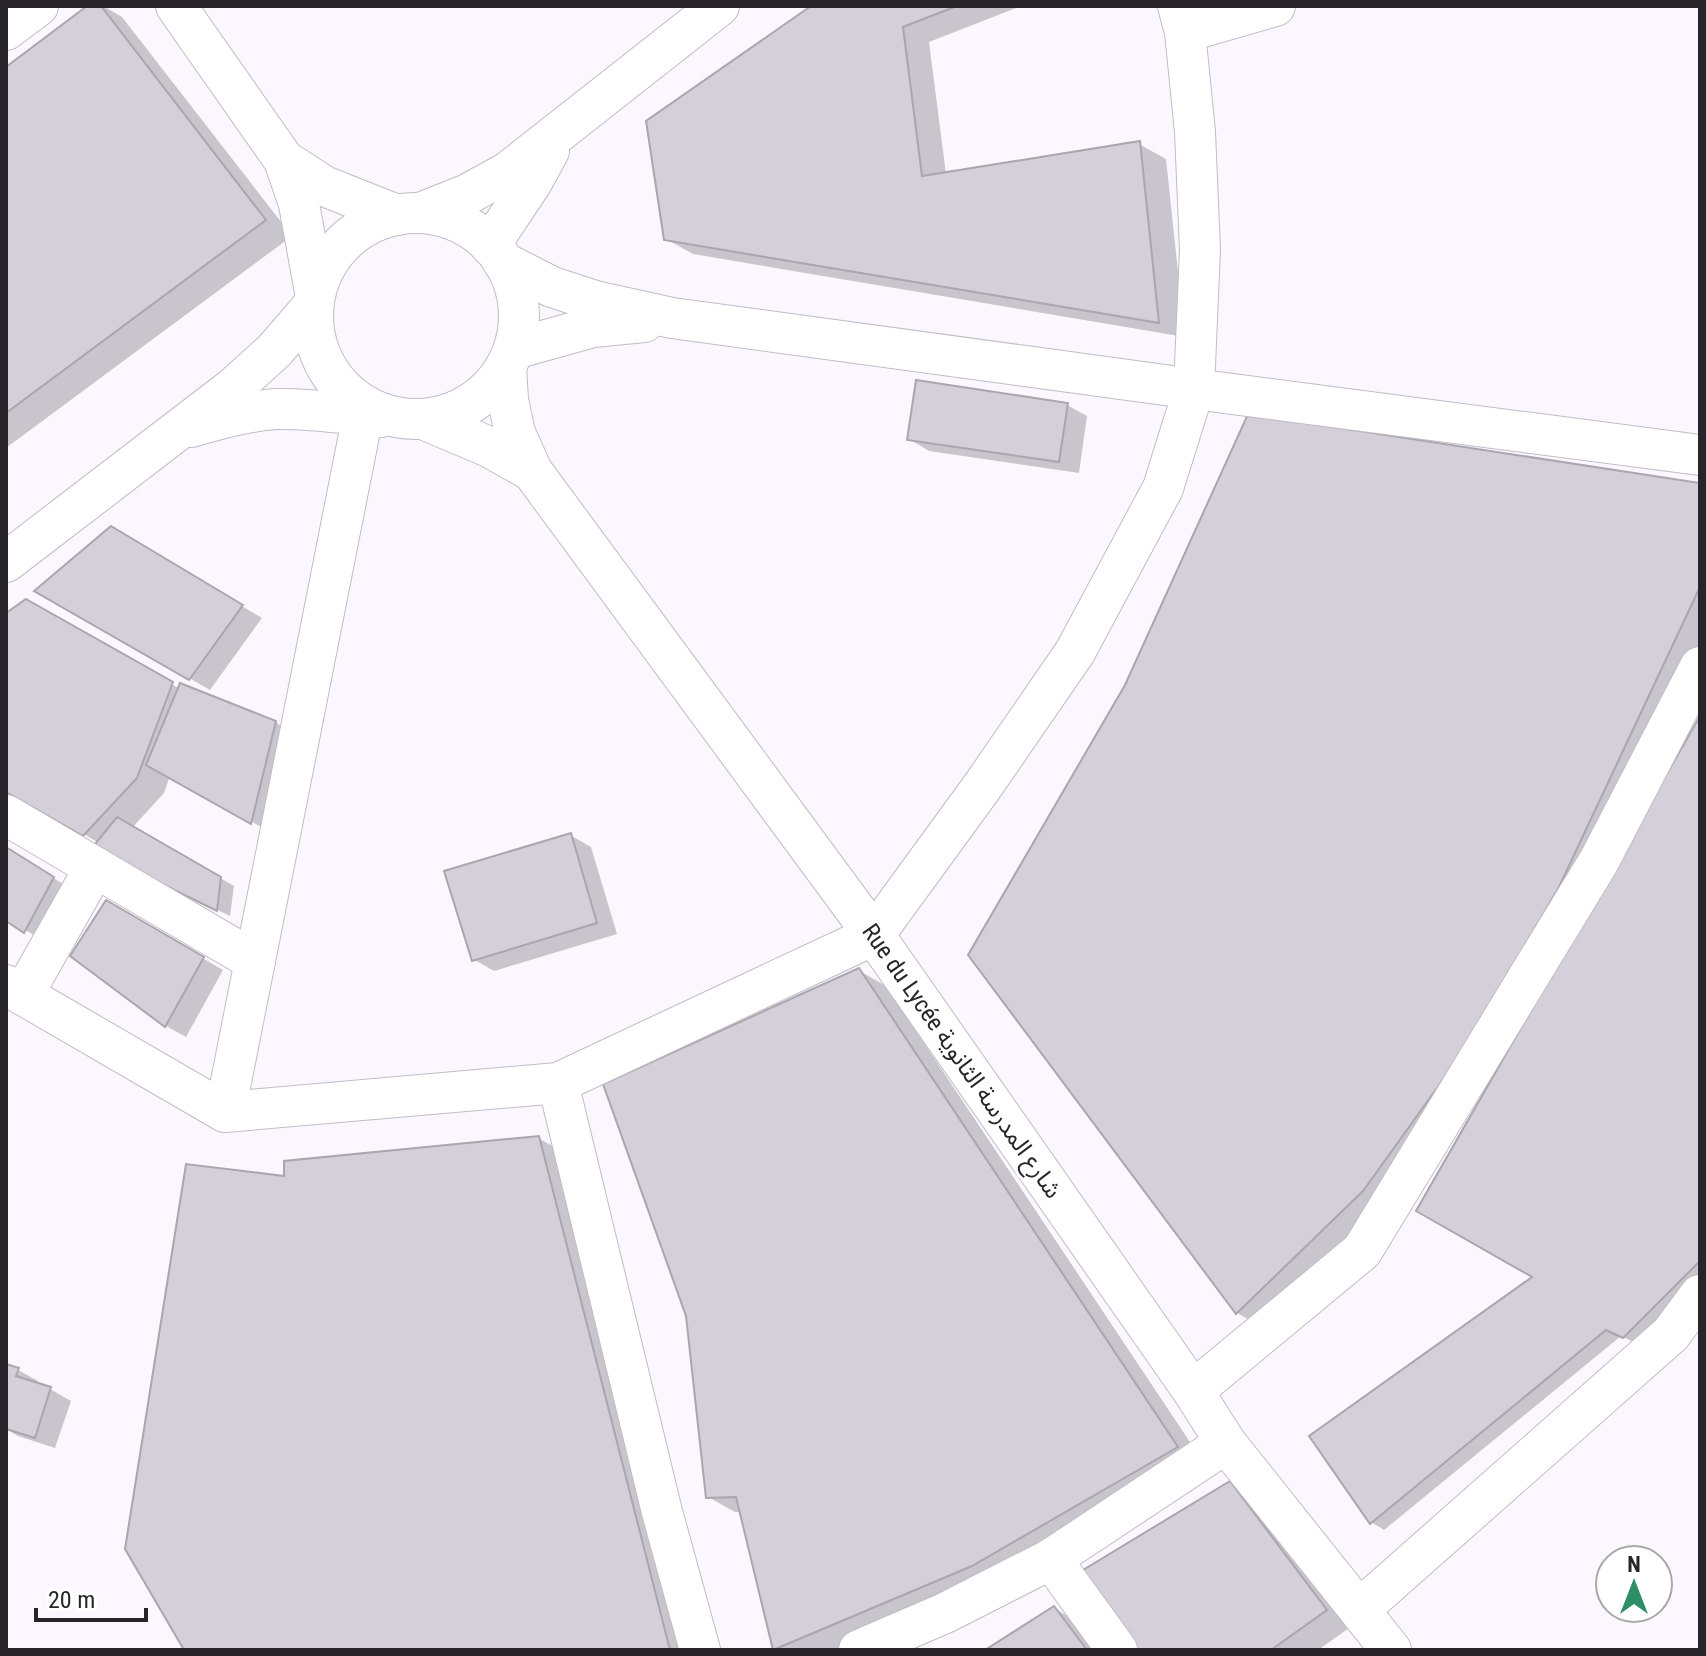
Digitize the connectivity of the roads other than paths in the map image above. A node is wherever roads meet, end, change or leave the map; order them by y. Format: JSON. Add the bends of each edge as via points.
{"nodes":[{"id":1,"x":38,"y":6,"type":"edge"},
{"id":2,"x":176,"y":6,"type":"edge"},
{"id":3,"x":719,"y":6,"type":"edge"},
{"id":4,"x":1275,"y":6,"type":"edge"},
{"id":5,"x":1182,"y":19,"type":"edge"},
{"id":6,"x":6,"y":30,"type":"edge"},
{"id":7,"x":561,"y":131,"type":"junction"},
{"id":8,"x":284,"y":160,"type":"junction"},
{"id":9,"x":408,"y":214,"type":"junction"},
{"id":10,"x":497,"y":254,"type":"junction"},
{"id":11,"x":314,"y":299,"type":"junction"},
{"id":12,"x":672,"y":318,"type":"junction"},
{"id":13,"x":510,"y":357,"type":"junction"},
{"id":14,"x":1194,"y":389,"type":"junction"},
{"id":15,"x":395,"y":417,"type":"junction"},
{"id":16,"x":176,"y":431,"type":"junction"},
{"id":17,"x":1700,"y":455,"type":"edge"},
{"id":18,"x":532,"y":471,"type":"junction"},
{"id":19,"x":6,"y":562,"type":"edge"},
{"id":20,"x":1700,"y":667,"type":"edge"},
{"id":21,"x":6,"y":815,"type":"edge"},
{"id":22,"x":95,"y":867,"type":"junction"},
{"id":23,"x":874,"y":935,"type":"junction"},
{"id":24,"x":255,"y":961,"type":"junction"},
{"id":25,"x":14,"y":990,"type":"edge"},
{"id":26,"x":558,"y":1083,"type":"junction"},
{"id":27,"x":225,"y":1112,"type":"junction"},
{"id":28,"x":1693,"y":1324,"type":"edge"},
{"id":29,"x":1193,"y":1391,"type":"junction"},
{"id":30,"x":1226,"y":1443,"type":"junction"},
{"id":31,"x":1051,"y":1559,"type":"junction"},
{"id":32,"x":1360,"y":1609,"type":"junction"},
{"id":33,"x":700,"y":1650,"type":"edge"},
{"id":34,"x":859,"y":1650,"type":"edge"},
{"id":35,"x":1117,"y":1650,"type":"edge"},
{"id":36,"x":1391,"y":1650,"type":"edge"}],
"edges":[{"from":1,"to":6,"type":"street"},
{"from":2,"to":8,"type":"street"},
{"from":3,"to":7,"type":"street"},
{"from":4,"to":5,"type":"street"},
{"from":5,"to":14,"type":"street","via":[[1195,132],[1200,250]]},
{"from":7,"to":9,"type":"street","via":[[508,172],[468,194]]},
{"from":7,"to":10,"type":"street"},
{"from":8,"to":9,"type":"street","via":[[324,186]]},
{"from":8,"to":11,"type":"street","via":[[299,204]]},
{"from":9,"to":10,"type":"street","via":[[446,218],[470,229]]},
{"from":9,"to":11,"type":"street","via":[[368,224],[344,241],[326,264]]},
{"from":10,"to":12,"type":"street","via":[[552,287]]},
{"from":10,"to":13,"type":"street","via":[[515,289],[519,319]]},
{"from":11,"to":15,"type":"street","via":[[316,345],[333,379],[362,405]]},
{"from":11,"to":16,"type":"street","via":[[274,351]]},
{"from":12,"to":13,"type":"street","via":[[593,327]]},
{"from":12,"to":14,"type":"street"},
{"from":13,"to":15,"type":"street","via":[[472,403],[449,414]]},
{"from":13,"to":18,"type":"street","name":"Rue du Lycée شارع المدرسة الثانوية","via":[[508,400]]},
{"from":14,"to":17,"type":"street"},
{"from":14,"to":23,"type":"street","via":[[1163,488],[1075,652]]},
{"from":15,"to":16,"type":"street","via":[[275,409]]},
{"from":15,"to":18,"type":"street","name":"Rue du Lycée شارع المدرسة الثانوية","via":[[489,447]]},
{"from":15,"to":24,"type":"street"},
{"from":16,"to":19,"type":"street"},
{"from":18,"to":23,"type":"street","name":"Rue du Lycée شارع المدرسة الثانوية"},
{"from":20,"to":29,"type":"street","via":[[1599,861],[1362,1251]]},
{"from":21,"to":22,"type":"street"},
{"from":22,"to":24,"type":"street"},
{"from":22,"to":25,"type":"street"},
{"from":23,"to":26,"type":"street"},
{"from":23,"to":29,"type":"street","name":"Rue du Lycée شارع المدرسة الثانوية"},
{"from":24,"to":27,"type":"street"},
{"from":25,"to":27,"type":"street"},
{"from":26,"to":27,"type":"street"},
{"from":26,"to":33,"type":"street"},
{"from":28,"to":32,"type":"street","via":[[1671,1334]]},
{"from":29,"to":30,"type":"street","name":"Rue du Lycée شارع المدرسة الثانوية"},
{"from":30,"to":31,"type":"street"},
{"from":30,"to":32,"type":"street","name":"Rue du Lycée شارع المدرسة الثانوية"},
{"from":31,"to":34,"type":"street"},
{"from":31,"to":35,"type":"street"},
{"from":32,"to":36,"type":"street","name":"Rue du Lycée شارع المدرسة الثانوية"}]}
